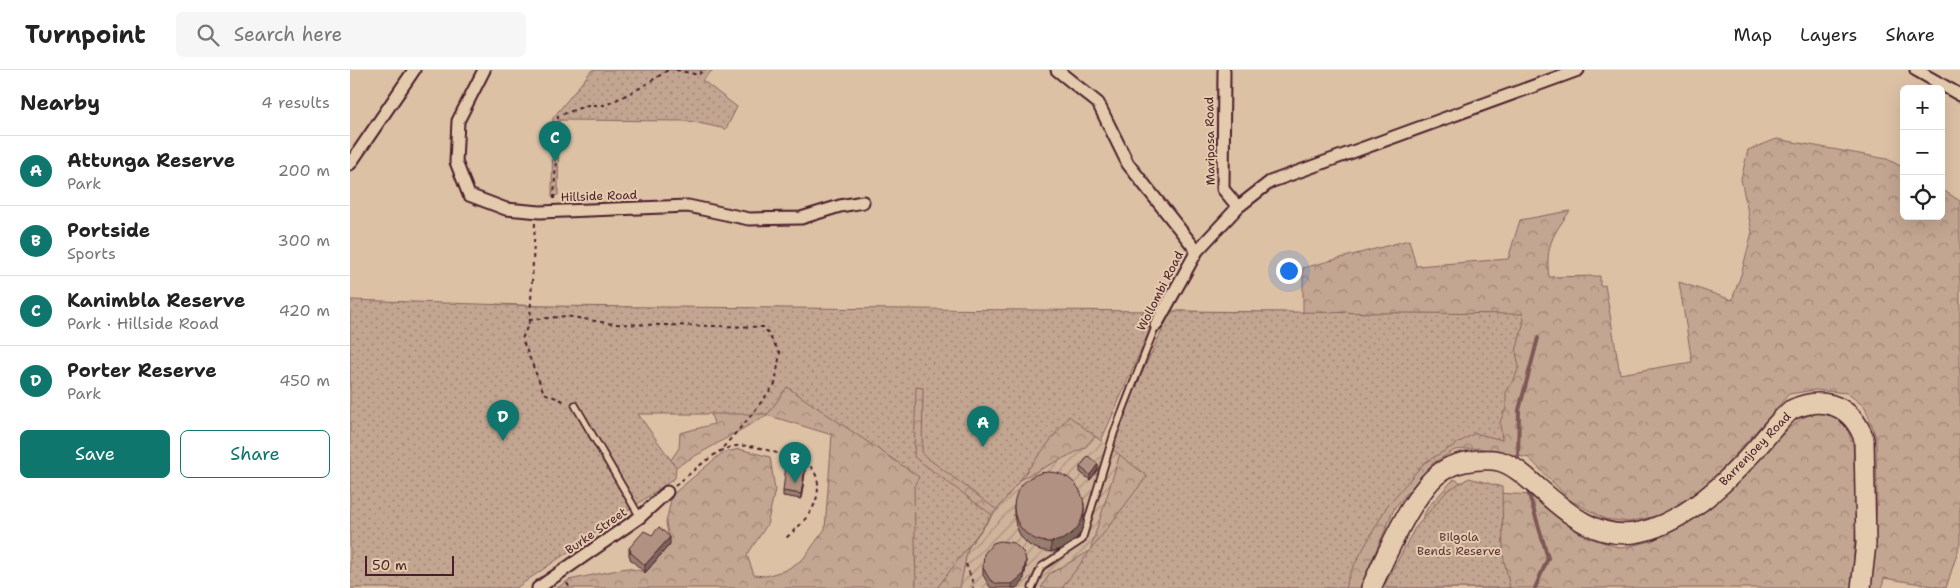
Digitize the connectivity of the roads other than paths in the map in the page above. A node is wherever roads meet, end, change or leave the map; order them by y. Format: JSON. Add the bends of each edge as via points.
{"nodes":[{"id":1,"x":414,"y":70,"type":"edge"},
{"id":2,"x":484,"y":70,"type":"edge"},
{"id":3,"x":1224,"y":70,"type":"edge"},
{"id":4,"x":1578,"y":70,"type":"edge"},
{"id":5,"x":1916,"y":70,"type":"edge"},
{"id":6,"x":1059,"y":71,"type":"edge"},
{"id":7,"x":1960,"y":95,"type":"edge"},
{"id":8,"x":350,"y":164,"type":"edge"},
{"id":9,"x":863,"y":202,"type":"dead end"},
{"id":10,"x":1238,"y":207,"type":"junction"},
{"id":11,"x":1197,"y":251,"type":"junction"},
{"id":12,"x":1156,"y":325,"type":"joint"},
{"id":13,"x":576,"y":405,"type":"road end"},
{"id":14,"x":667,"y":492,"type":"road end"},
{"id":15,"x":640,"y":517,"type":"junction"},
{"id":16,"x":538,"y":588,"type":"edge"},
{"id":17,"x":1032,"y":588,"type":"edge"},
{"id":18,"x":1371,"y":588,"type":"edge"},
{"id":19,"x":1861,"y":588,"type":"edge"}],
"edges":[{"from":1,"to":8,"type":"street"},
{"from":2,"to":9,"type":"street","name":"Hillside Road","via":[[458,121],[456,162],[469,196],[506,209],[688,206],[749,219],[801,218]]},
{"from":3,"to":10,"type":"street","name":"Mariposa Road","via":[[1223,189]]},
{"from":4,"to":10,"type":"street","name":"Wollombi Road","via":[[1270,182]]},
{"from":5,"to":7,"type":"street"},
{"from":6,"to":11,"type":"street","via":[[1098,103],[1128,164]]},
{"from":10,"to":11,"type":"street","name":"Wollombi Road"},
{"from":11,"to":12,"type":"street","name":"Wollombi Road"},
{"from":12,"to":17,"type":"lane","name":"Wollombi Road","via":[[1114,433],[1082,540],[1041,567]]},
{"from":13,"to":15,"type":"lane"},
{"from":14,"to":15,"type":"street","name":"Burke Street"},
{"from":15,"to":16,"type":"street","name":"Burke Street"},
{"from":18,"to":19,"type":"main road","name":"Barrenjoey Road","via":[[1418,497],[1432,479],[1454,465],[1481,460],[1499,461],[1522,474],[1571,516],[1614,533],[1638,532],[1662,525],[1691,508],[1726,480],[1791,410],[1819,402],[1841,408],[1851,415],[1864,439],[1866,544]]}]}
